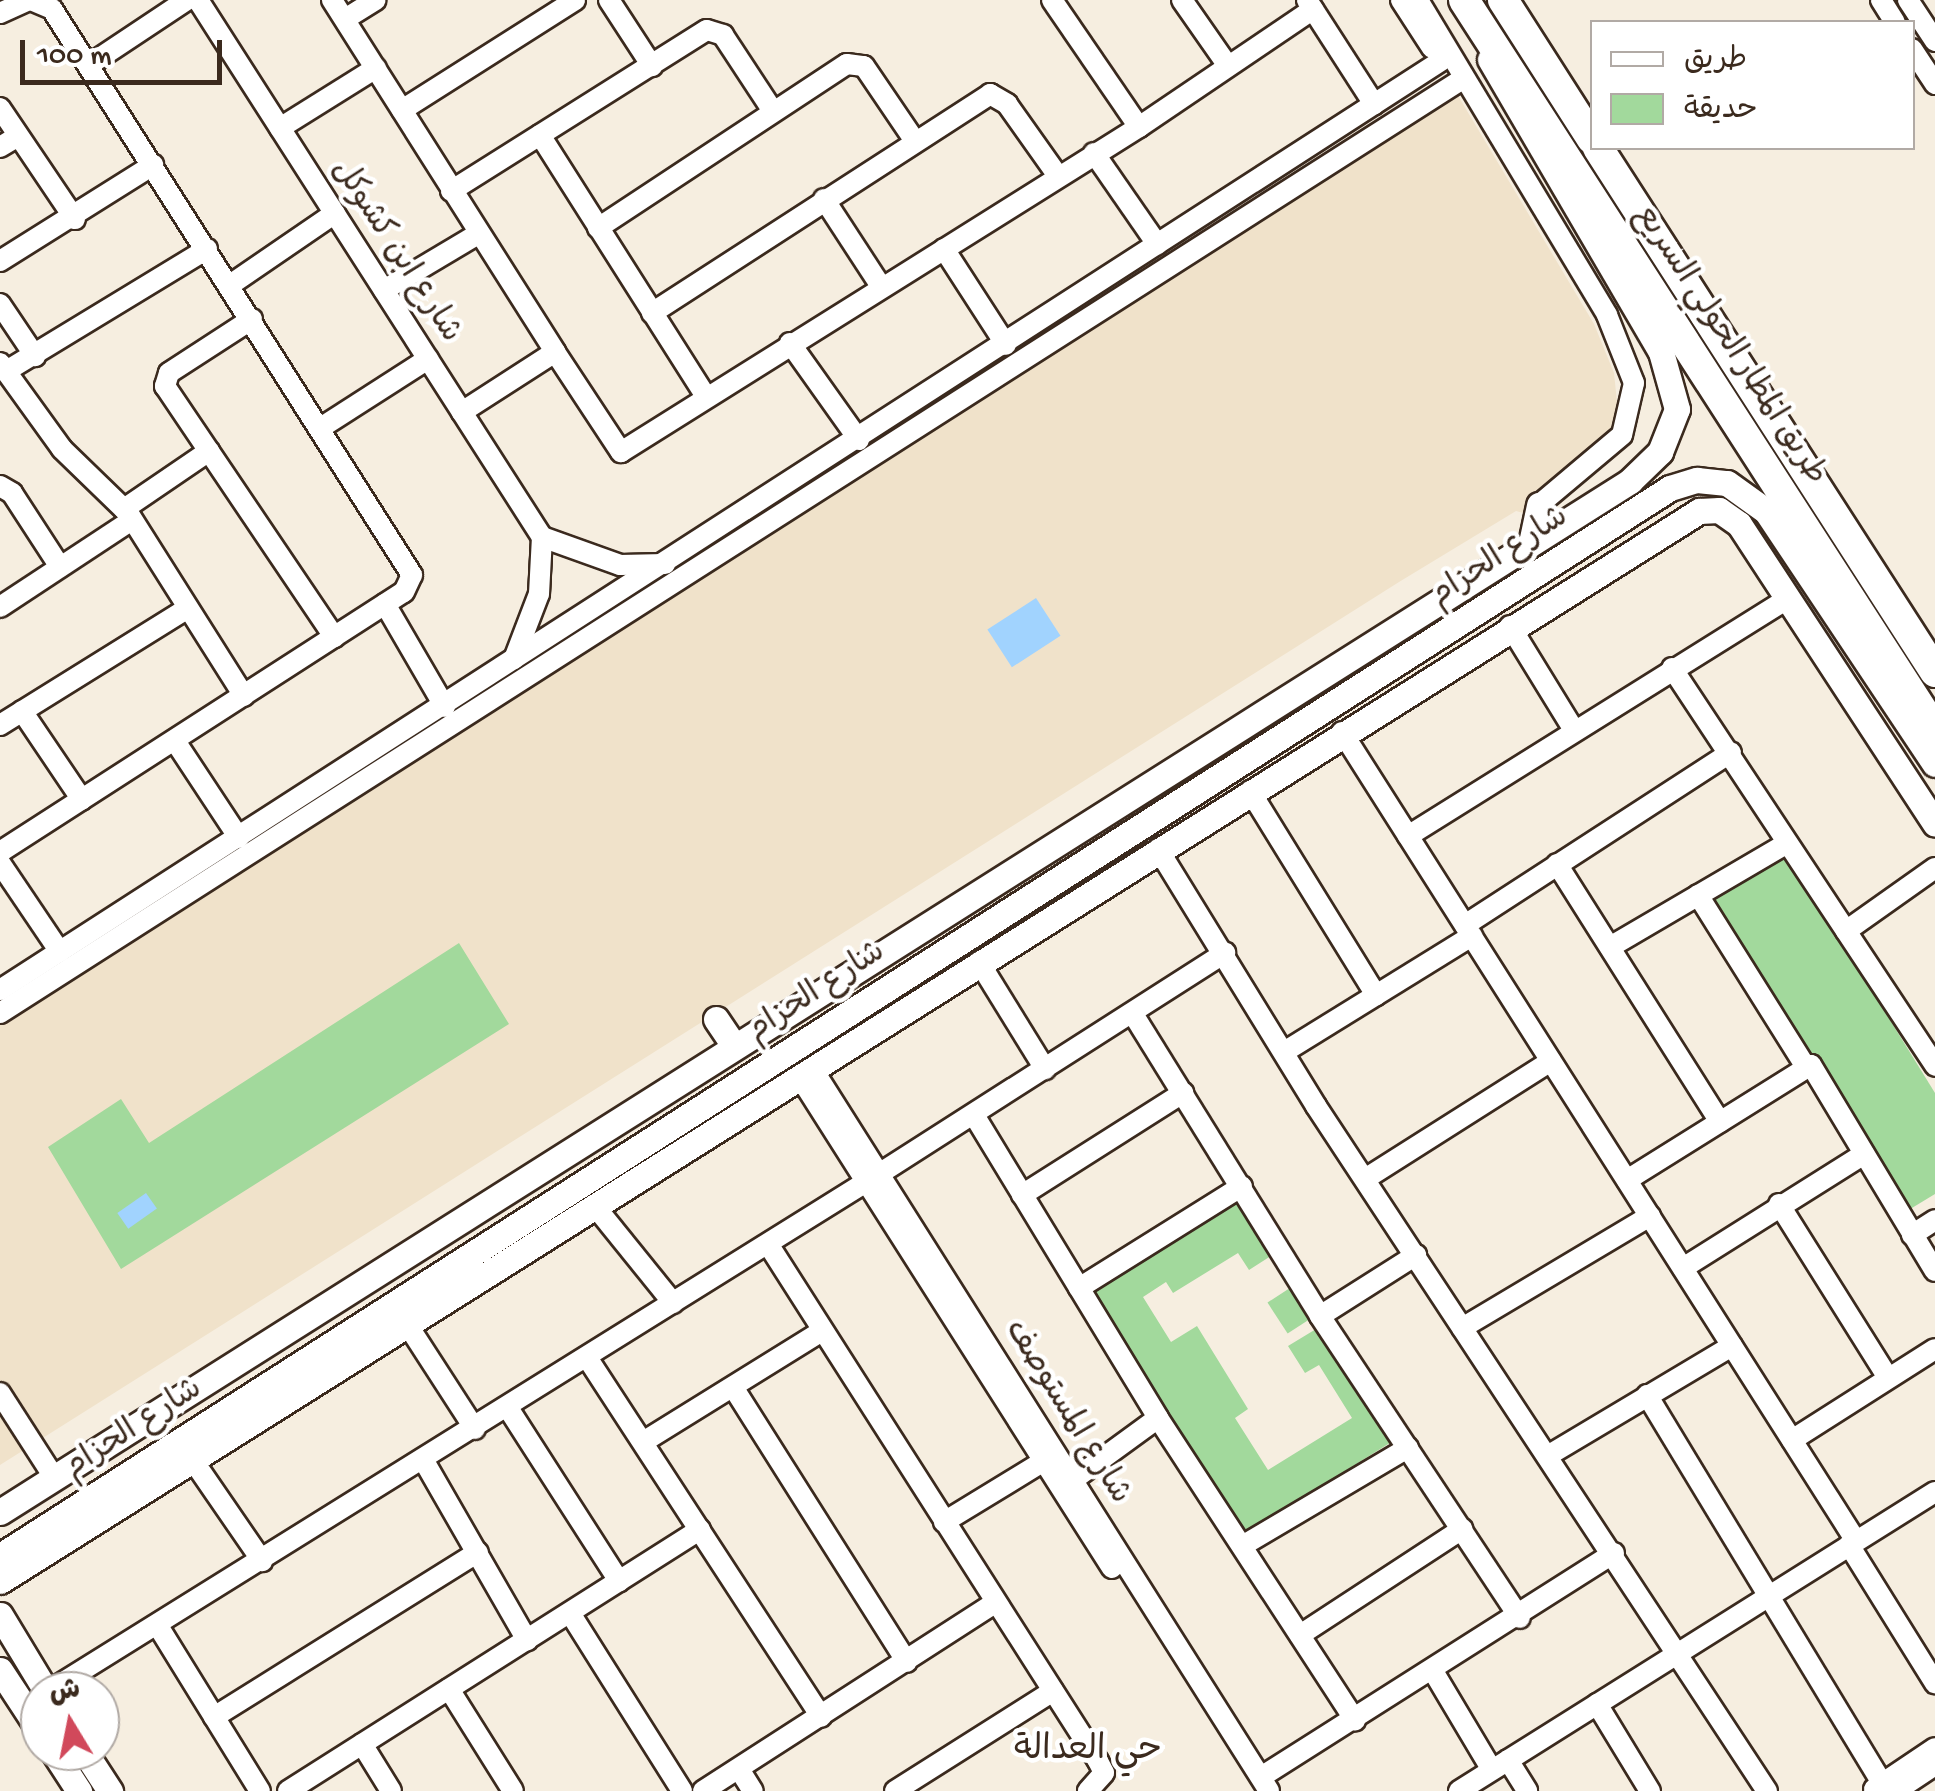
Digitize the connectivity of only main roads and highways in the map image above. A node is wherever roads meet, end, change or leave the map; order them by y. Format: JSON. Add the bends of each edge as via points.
{"nodes":[{"id":1,"x":1504,"y":0,"type":"edge"},
{"id":2,"x":1470,"y":8,"type":"edge"},
{"id":3,"x":1590,"y":136,"type":"edge"},
{"id":4,"x":1599,"y":150,"type":"edge"},
{"id":5,"x":1539,"y":505,"type":"road end"},
{"id":6,"x":1532,"y":543,"type":"junction"},
{"id":7,"x":1421,"y":647,"type":"junction"},
{"id":8,"x":1935,"y":672,"type":"edge"},
{"id":9,"x":1436,"y":673,"type":"junction"},
{"id":10,"x":1935,"y":730,"type":"edge"},
{"id":11,"x":1935,"y":764,"type":"edge"},
{"id":12,"x":1935,"y":824,"type":"edge"},
{"id":13,"x":1081,"y":864,"type":"junction"},
{"id":14,"x":1095,"y":888,"type":"junction"},
{"id":15,"x":936,"y":920,"type":"junction"},
{"id":16,"x":953,"y":945,"type":"junction"},
{"id":17,"x":886,"y":951,"type":"junction"},
{"id":18,"x":903,"y":976,"type":"junction"},
{"id":19,"x":716,"y":1019,"type":"dead end"},
{"id":20,"x":734,"y":1046,"type":"junction"},
{"id":21,"x":590,"y":1208,"type":"junction"},
{"id":22,"x":504,"y":1232,"type":"junction"},
{"id":23,"x":271,"y":1340,"type":"junction"},
{"id":24,"x":292,"y":1367,"type":"junction"},
{"id":25,"x":219,"y":1372,"type":"junction"},
{"id":26,"x":242,"y":1399,"type":"junction"},
{"id":27,"x":0,"y":1512,"type":"edge"},
{"id":28,"x":0,"y":1556,"type":"edge"},
{"id":29,"x":0,"y":1581,"type":"edge"},
{"id":30,"x":0,"y":1615,"type":"edge"},
{"id":31,"x":0,"y":1670,"type":"edge"},
{"id":32,"x":35,"y":1671,"type":"edge"},
{"id":33,"x":20,"y":1700,"type":"edge"}],
"edges":[{"from":1,"to":3,"type":"highway"},
{"from":2,"to":6,"type":"main road","name":"شارع الحزام","via":[[1512,106],[1661,352],[1676,409],[1660,452],[1630,481]]},
{"from":2,"to":10,"type":"highway","name":"طريق المطار الحولي السريع"},
{"from":4,"to":8,"type":"highway","name":"طريق المطار الحولي السريع"},
{"from":5,"to":6,"type":"main road"},
{"from":6,"to":15,"type":"main road","name":"شارع الحزام"},
{"from":7,"to":9,"type":"main road"},
{"from":7,"to":11,"type":"main road","name":"شارع الحزام","via":[[1670,488],[1698,480],[1727,483],[1766,512]]},
{"from":7,"to":13,"type":"main road","name":"شارع الحزام"},
{"from":9,"to":12,"type":"main road","via":[[1699,511],[1719,510],[1739,524]]},
{"from":9,"to":14,"type":"main road"},
{"from":13,"to":14,"type":"main road"},
{"from":13,"to":16,"type":"main road","name":"شارع الحزام"},
{"from":14,"to":21,"type":"main road"},
{"from":15,"to":16,"type":"main road","via":[[933,940]]},
{"from":15,"to":17,"type":"main road","name":"شارع الحزام"},
{"from":16,"to":18,"type":"main road","name":"شارع الحزام"},
{"from":17,"to":18,"type":"main road","via":[[906,956]]},
{"from":17,"to":20,"type":"main road","name":"شارع الحزام"},
{"from":18,"to":22,"type":"main road","name":"شارع الحزام"},
{"from":19,"to":20,"type":"main road"},
{"from":20,"to":23,"type":"main road","name":"شارع الحزام"},
{"from":21,"to":22,"type":"main road"},
{"from":21,"to":29,"type":"main road"},
{"from":22,"to":24,"type":"main road","name":"شارع الحزام"},
{"from":23,"to":24,"type":"main road","via":[[272,1364]]},
{"from":23,"to":25,"type":"main road","name":"شارع الحزام"},
{"from":24,"to":26,"type":"main road","name":"شارع الحزام"},
{"from":25,"to":26,"type":"main road","via":[[244,1378]]},
{"from":25,"to":27,"type":"main road","name":"شارع الحزام"},
{"from":26,"to":28,"type":"main road","name":"شارع الحزام"},
{"from":30,"to":32,"type":"main road"},
{"from":31,"to":33,"type":"main road"}]}
